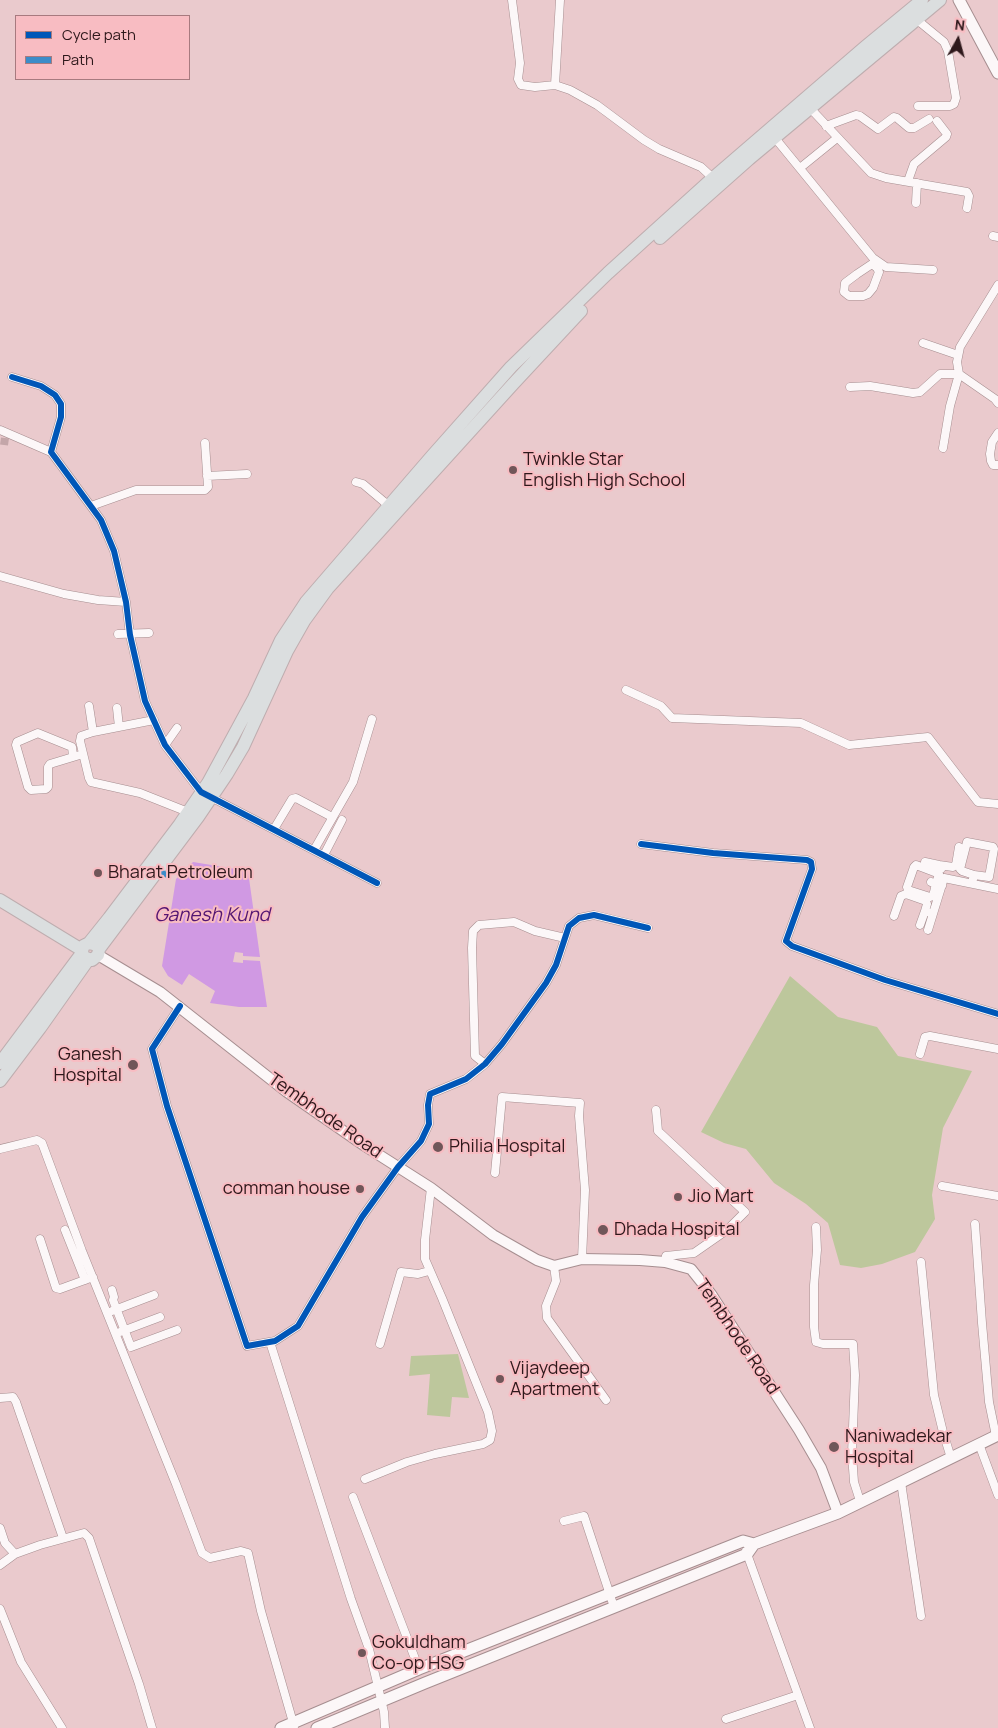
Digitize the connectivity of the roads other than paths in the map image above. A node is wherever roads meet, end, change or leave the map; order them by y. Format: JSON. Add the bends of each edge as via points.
{"nodes":[{"id":1,"x":512,"y":0,"type":"edge"},
{"id":2,"x":560,"y":0,"type":"edge"},
{"id":3,"x":922,"y":0,"type":"edge"},
{"id":4,"x":940,"y":0,"type":"edge"},
{"id":5,"x":959,"y":0,"type":"edge"},
{"id":6,"x":916,"y":19,"type":"junction"},
{"id":7,"x":998,"y":71,"type":"edge"},
{"id":8,"x":555,"y":85,"type":"junction"},
{"id":9,"x":918,"y":106,"type":"dead end"},
{"id":10,"x":810,"y":108,"type":"junction"},
{"id":11,"x":929,"y":118,"type":"dead end"},
{"id":12,"x":937,"y":120,"type":"dead end"},
{"id":13,"x":826,"y":126,"type":"junction"},
{"id":14,"x":774,"y":138,"type":"junction"},
{"id":15,"x":837,"y":138,"type":"junction"},
{"id":16,"x":800,"y":168,"type":"junction"},
{"id":17,"x":717,"y":181,"type":"junction"},
{"id":18,"x":908,"y":181,"type":"junction"},
{"id":19,"x":917,"y":183,"type":"junction"},
{"id":20,"x":916,"y":202,"type":"dead end"},
{"id":21,"x":968,"y":208,"type":"dead end"},
{"id":22,"x":879,"y":266,"type":"junction"},
{"id":23,"x":933,"y":270,"type":"dead end"},
{"id":24,"x":998,"y":285,"type":"edge"},
{"id":25,"x":923,"y":343,"type":"dead end"},
{"id":26,"x":958,"y":355,"type":"junction"},
{"id":27,"x":959,"y":374,"type":"junction"},
{"id":28,"x":12,"y":376,"type":"dead end"},
{"id":29,"x":850,"y":387,"type":"dead end"},
{"id":30,"x":997,"y":400,"type":"edge"},
{"id":31,"x":998,"y":433,"type":"edge"},
{"id":32,"x":4,"y":434,"type":"edge"},
{"id":33,"x":205,"y":444,"type":"dead end"},
{"id":34,"x":943,"y":448,"type":"dead end"},
{"id":35,"x":51,"y":452,"type":"junction"},
{"id":36,"x":998,"y":465,"type":"edge"},
{"id":37,"x":247,"y":474,"type":"dead end"},
{"id":38,"x":208,"y":476,"type":"junction"},
{"id":39,"x":356,"y":482,"type":"dead end"},
{"id":40,"x":411,"y":488,"type":"junction"},
{"id":41,"x":91,"y":506,"type":"junction"},
{"id":42,"x":389,"y":506,"type":"junction"},
{"id":43,"x":0,"y":576,"type":"edge"},
{"id":44,"x":126,"y":602,"type":"junction"},
{"id":45,"x":148,"y":633,"type":"dead end"},
{"id":46,"x":118,"y":634,"type":"dead end"},
{"id":47,"x":130,"y":635,"type":"junction"},
{"id":48,"x":626,"y":690,"type":"dead end"},
{"id":49,"x":89,"y":706,"type":"dead end"},
{"id":50,"x":117,"y":708,"type":"dead end"},
{"id":51,"x":372,"y":719,"type":"dead end"},
{"id":52,"x":154,"y":720,"type":"junction"},
{"id":53,"x":119,"y":726,"type":"junction"},
{"id":54,"x":177,"y":728,"type":"dead end"},
{"id":55,"x":93,"y":732,"type":"junction"},
{"id":56,"x":165,"y":745,"type":"junction"},
{"id":57,"x":83,"y":754,"type":"junction"},
{"id":58,"x":73,"y":756,"type":"junction"},
{"id":59,"x":207,"y":794,"type":"junction"},
{"id":60,"x":998,"y":804,"type":"edge"},
{"id":61,"x":188,"y":812,"type":"junction"},
{"id":62,"x":332,"y":817,"type":"junction"},
{"id":63,"x":342,"y":820,"type":"dead end"},
{"id":64,"x":274,"y":829,"type":"junction"},
{"id":65,"x":641,"y":844,"type":"dead end"},
{"id":66,"x":959,"y":847,"type":"dead end"},
{"id":67,"x":314,"y":850,"type":"junction"},
{"id":68,"x":324,"y":855,"type":"junction"},
{"id":69,"x":925,"y":862,"type":"dead end"},
{"id":70,"x":939,"y":865,"type":"junction"},
{"id":71,"x":944,"y":878,"type":"junction"},
{"id":72,"x":973,"y":879,"type":"junction"},
{"id":73,"x":377,"y":883,"type":"dead end"},
{"id":74,"x":936,"y":884,"type":"junction"},
{"id":75,"x":998,"y":888,"type":"edge"},
{"id":76,"x":0,"y":900,"type":"edge"},
{"id":77,"x":929,"y":912,"type":"junction"},
{"id":78,"x":894,"y":916,"type":"dead end"},
{"id":79,"x":924,"y":927,"type":"dead end"},
{"id":80,"x":648,"y":928,"type":"dead end"},
{"id":81,"x":565,"y":938,"type":"junction"},
{"id":82,"x":90,"y":951,"type":"junction"},
{"id":83,"x":180,"y":1006,"type":"junction"},
{"id":84,"x":998,"y":1014,"type":"edge"},
{"id":85,"x":998,"y":1049,"type":"edge"},
{"id":86,"x":920,"y":1054,"type":"dead end"},
{"id":87,"x":0,"y":1064,"type":"edge"},
{"id":88,"x":485,"y":1064,"type":"junction"},
{"id":89,"x":0,"y":1082,"type":"edge"},
{"id":90,"x":656,"y":1110,"type":"dead end"},
{"id":91,"x":0,"y":1149,"type":"edge"},
{"id":92,"x":398,"y":1167,"type":"junction"},
{"id":93,"x":495,"y":1172,"type":"dead end"},
{"id":94,"x":942,"y":1186,"type":"dead end"},
{"id":95,"x":431,"y":1188,"type":"junction"},
{"id":96,"x":998,"y":1196,"type":"edge"},
{"id":97,"x":975,"y":1224,"type":"dead end"},
{"id":98,"x":816,"y":1228,"type":"dead end"},
{"id":99,"x":65,"y":1230,"type":"dead end"},
{"id":100,"x":40,"y":1239,"type":"dead end"},
{"id":101,"x":78,"y":1252,"type":"junction"},
{"id":102,"x":582,"y":1259,"type":"junction"},
{"id":103,"x":665,"y":1262,"type":"junction"},
{"id":104,"x":921,"y":1262,"type":"dead end"},
{"id":105,"x":554,"y":1266,"type":"junction"},
{"id":106,"x":429,"y":1271,"type":"junction"},
{"id":107,"x":89,"y":1279,"type":"junction"},
{"id":108,"x":112,"y":1290,"type":"dead end"},
{"id":109,"x":154,"y":1295,"type":"dead end"},
{"id":110,"x":116,"y":1310,"type":"junction"},
{"id":111,"x":108,"y":1313,"type":"junction"},
{"id":112,"x":160,"y":1317,"type":"dead end"},
{"id":113,"x":124,"y":1330,"type":"junction"},
{"id":114,"x":177,"y":1330,"type":"dead end"},
{"id":115,"x":116,"y":1333,"type":"junction"},
{"id":116,"x":270,"y":1342,"type":"junction"},
{"id":117,"x":380,"y":1344,"type":"dead end"},
{"id":118,"x":0,"y":1398,"type":"edge"},
{"id":119,"x":606,"y":1400,"type":"dead end"},
{"id":120,"x":997,"y":1435,"type":"edge"},
{"id":121,"x":979,"y":1444,"type":"junction"},
{"id":122,"x":951,"y":1458,"type":"junction"},
{"id":123,"x":365,"y":1479,"type":"dead end"},
{"id":124,"x":900,"y":1482,"type":"junction"},
{"id":125,"x":998,"y":1494,"type":"edge"},
{"id":126,"x":353,"y":1497,"type":"dead end"},
{"id":127,"x":860,"y":1502,"type":"junction"},
{"id":128,"x":838,"y":1513,"type":"junction"},
{"id":129,"x":564,"y":1521,"type":"dead end"},
{"id":130,"x":0,"y":1528,"type":"edge"},
{"id":131,"x":63,"y":1538,"type":"junction"},
{"id":132,"x":748,"y":1542,"type":"junction"},
{"id":133,"x":15,"y":1554,"type":"junction"},
{"id":134,"x":747,"y":1554,"type":"junction"},
{"id":135,"x":0,"y":1565,"type":"edge"},
{"id":136,"x":610,"y":1593,"type":"junction"},
{"id":137,"x":614,"y":1608,"type":"junction"},
{"id":138,"x":0,"y":1609,"type":"edge"},
{"id":139,"x":553,"y":1616,"type":"junction"},
{"id":140,"x":921,"y":1616,"type":"dead end"},
{"id":141,"x":559,"y":1629,"type":"junction"},
{"id":142,"x":494,"y":1639,"type":"junction"},
{"id":143,"x":500,"y":1653,"type":"junction"},
{"id":144,"x":420,"y":1669,"type":"junction"},
{"id":145,"x":378,"y":1686,"type":"junction"},
{"id":146,"x":798,"y":1695,"type":"junction"},
{"id":147,"x":382,"y":1702,"type":"junction"},
{"id":148,"x":726,"y":1719,"type":"dead end"},
{"id":149,"x":293,"y":1726,"type":"edge"},
{"id":150,"x":62,"y":1728,"type":"edge"},
{"id":151,"x":152,"y":1728,"type":"edge"},
{"id":152,"x":281,"y":1728,"type":"edge"},
{"id":153,"x":318,"y":1728,"type":"edge"},
{"id":154,"x":386,"y":1728,"type":"edge"},
{"id":155,"x":810,"y":1728,"type":"edge"}],
"edges":[{"from":1,"to":8,"type":"street","via":[[521,85]]},
{"from":2,"to":8,"type":"street"},
{"from":3,"to":17,"type":"main road"},
{"from":4,"to":6,"type":"main road"},
{"from":5,"to":7,"type":"main road"},
{"from":6,"to":9,"type":"street","via":[[944,42],[956,98],[950,106]]},
{"from":6,"to":10,"type":"main road"},
{"from":8,"to":17,"type":"street","via":[[597,105],[644,140],[701,167]]},
{"from":10,"to":13,"type":"street"},
{"from":10,"to":14,"type":"main road"},
{"from":11,"to":13,"type":"street","via":[[914,128],[894,117],[878,129],[856,115]]},
{"from":12,"to":18,"type":"street","via":[[946,137],[914,164]]},
{"from":13,"to":15,"type":"street"},
{"from":14,"to":16,"type":"street"},
{"from":14,"to":17,"type":"main road"},
{"from":15,"to":16,"type":"street"},
{"from":15,"to":18,"type":"street","via":[[871,173]]},
{"from":16,"to":22,"type":"street"},
{"from":17,"to":40,"type":"main road","via":[[475,417]]},
{"from":18,"to":19,"type":"street"},
{"from":19,"to":20,"type":"street"},
{"from":19,"to":21,"type":"street","via":[[967,192],[970,196]]},
{"from":22,"to":22,"type":"street","via":[[868,294],[849,296],[844,292],[845,283],[857,274],[872,264]]},
{"from":22,"to":23,"type":"street"},
{"from":24,"to":26,"type":"street"},
{"from":25,"to":26,"type":"street"},
{"from":26,"to":27,"type":"street"},
{"from":27,"to":29,"type":"street","via":[[940,374],[920,392],[914,393],[870,386]]},
{"from":27,"to":30,"type":"street"},
{"from":27,"to":34,"type":"street"},
{"from":28,"to":35,"type":"street","via":[[41,386],[55,395],[61,404]]},
{"from":31,"to":36,"type":"street","via":[[990,454],[991,461]]},
{"from":32,"to":35,"type":"street"},
{"from":33,"to":38,"type":"street"},
{"from":35,"to":41,"type":"street"},
{"from":37,"to":38,"type":"street"},
{"from":38,"to":41,"type":"street","via":[[205,490],[136,490]]},
{"from":39,"to":42,"type":"street"},
{"from":40,"to":42,"type":"main road"},
{"from":40,"to":59,"type":"main road","via":[[304,621],[243,746]]},
{"from":41,"to":44,"type":"street","via":[[101,520],[114,551]]},
{"from":42,"to":59,"type":"main road","via":[[306,602],[281,640],[208,783]]},
{"from":43,"to":44,"type":"street","via":[[64,594]]},
{"from":44,"to":47,"type":"street"},
{"from":45,"to":47,"type":"street"},
{"from":46,"to":47,"type":"street"},
{"from":47,"to":52,"type":"street","via":[[145,701]]},
{"from":48,"to":60,"type":"street","via":[[661,706],[672,718],[801,723],[849,745],[928,738],[978,802]]},
{"from":49,"to":55,"type":"street"},
{"from":50,"to":53,"type":"street"},
{"from":51,"to":62,"type":"street","via":[[353,782]]},
{"from":52,"to":53,"type":"street"},
{"from":52,"to":56,"type":"street"},
{"from":53,"to":55,"type":"street"},
{"from":54,"to":56,"type":"street"},
{"from":55,"to":57,"type":"street","via":[[81,736]]},
{"from":56,"to":59,"type":"street"},
{"from":57,"to":58,"type":"street"},
{"from":57,"to":61,"type":"street","via":[[92,782],[140,793]]},
{"from":58,"to":58,"type":"street","via":[[48,766],[46,789],[31,790],[16,745],[38,733],[72,747]]},
{"from":59,"to":61,"type":"main road"},
{"from":59,"to":64,"type":"street"},
{"from":59,"to":82,"type":"main road","via":[[165,862]]},
{"from":61,"to":82,"type":"main road"},
{"from":62,"to":64,"type":"street","via":[[296,798],[292,799]]},
{"from":62,"to":67,"type":"street"},
{"from":63,"to":68,"type":"street"},
{"from":64,"to":67,"type":"street"},
{"from":65,"to":84,"type":"street","via":[[807,860],[811,862],[812,869],[786,941],[792,946],[885,980]]},
{"from":66,"to":70,"type":"street","via":[[956,865]]},
{"from":67,"to":68,"type":"street"},
{"from":68,"to":73,"type":"street"},
{"from":69,"to":70,"type":"street"},
{"from":70,"to":71,"type":"street"},
{"from":71,"to":72,"type":"street"},
{"from":71,"to":74,"type":"street"},
{"from":72,"to":72,"type":"street","via":[[990,877],[993,847],[967,842],[960,869]]},
{"from":72,"to":75,"type":"street"},
{"from":74,"to":74,"type":"street","via":[[930,898],[907,887],[916,866],[938,873]]},
{"from":74,"to":77,"type":"street"},
{"from":76,"to":82,"type":"main road"},
{"from":77,"to":78,"type":"street","via":[[926,901],[906,894],[901,896]]},
{"from":77,"to":79,"type":"street"},
{"from":80,"to":81,"type":"street","via":[[594,915],[579,918],[569,926]]},
{"from":81,"to":88,"type":"street","via":[[556,966],[546,983]]},
{"from":81,"to":88,"type":"street","via":[[514,922],[479,924],[473,931],[475,1056]]},
{"from":82,"to":83,"type":"street","name":"Tembhode Road"},
{"from":82,"to":87,"type":"main road"},
{"from":82,"to":89,"type":"main road"},
{"from":83,"to":92,"type":"street","name":"Tembhode Road","via":[[287,1092]]},
{"from":83,"to":116,"type":"street","via":[[152,1049],[167,1106],[246,1346]]},
{"from":85,"to":86,"type":"street","via":[[930,1036],[925,1037]]},
{"from":88,"to":92,"type":"street","via":[[466,1079],[430,1094],[429,1124],[421,1142]]},
{"from":90,"to":103,"type":"street","via":[[658,1131],[745,1212],[727,1230],[694,1253],[666,1256]]},
{"from":91,"to":101,"type":"street","via":[[38,1140],[42,1143]]},
{"from":92,"to":95,"type":"street","name":"Tembhode Road"},
{"from":92,"to":116,"type":"street","via":[[362,1217],[298,1326]]},
{"from":93,"to":102,"type":"street","via":[[502,1097],[580,1103],[585,1190]]},
{"from":94,"to":96,"type":"street"},
{"from":95,"to":105,"type":"street","name":"Tembhode Road","via":[[492,1235]]},
{"from":95,"to":106,"type":"street","via":[[424,1240]]},
{"from":97,"to":120,"type":"street","via":[[988,1392]]},
{"from":98,"to":127,"type":"street","via":[[816,1342],[853,1344],[852,1454],[854,1482]]},
{"from":99,"to":101,"type":"street"},
{"from":100,"to":107,"type":"street","via":[[56,1288]]},
{"from":101,"to":107,"type":"street"},
{"from":102,"to":103,"type":"street","name":"Tembhode Road"},
{"from":102,"to":105,"type":"street","name":"Tembhode Road"},
{"from":103,"to":128,"type":"street","name":"Tembhode Road","via":[[691,1269],[712,1294],[821,1468]]},
{"from":104,"to":122,"type":"street","via":[[934,1394]]},
{"from":105,"to":119,"type":"street","via":[[556,1281],[546,1306],[547,1318]]},
{"from":106,"to":117,"type":"street","via":[[418,1274],[401,1272]]},
{"from":106,"to":123,"type":"street","via":[[488,1412],[492,1430],[490,1440],[416,1460]]},
{"from":107,"to":111,"type":"street"},
{"from":108,"to":110,"type":"street"},
{"from":109,"to":110,"type":"street"},
{"from":110,"to":111,"type":"street"},
{"from":110,"to":113,"type":"street"},
{"from":111,"to":115,"type":"street"},
{"from":112,"to":113,"type":"street"},
{"from":113,"to":114,"type":"street","via":[[131,1347],[134,1347]]},
{"from":113,"to":115,"type":"street"},
{"from":115,"to":149,"type":"street","via":[[202,1553],[210,1558],[241,1551],[248,1553]]},
{"from":116,"to":145,"type":"street"},
{"from":118,"to":131,"type":"street","via":[[12,1397],[16,1402]]},
{"from":120,"to":121,"type":"main road"},
{"from":121,"to":122,"type":"main road"},
{"from":121,"to":125,"type":"street"},
{"from":122,"to":124,"type":"main road"},
{"from":124,"to":127,"type":"main road"},
{"from":124,"to":140,"type":"street"},
{"from":126,"to":144,"type":"street"},
{"from":127,"to":128,"type":"main road"},
{"from":128,"to":132,"type":"main road"},
{"from":129,"to":136,"type":"street","via":[[584,1516]]},
{"from":130,"to":133,"type":"street","via":[[5,1543]]},
{"from":131,"to":133,"type":"street"},
{"from":131,"to":151,"type":"street","via":[[84,1533],[89,1538]]},
{"from":132,"to":134,"type":"main road"},
{"from":132,"to":136,"type":"main road"},
{"from":133,"to":135,"type":"street"},
{"from":134,"to":137,"type":"main road"},
{"from":134,"to":146,"type":"street"},
{"from":136,"to":137,"type":"street"},
{"from":136,"to":139,"type":"main road"},
{"from":137,"to":141,"type":"main road"},
{"from":138,"to":150,"type":"street","via":[[20,1662]]},
{"from":139,"to":141,"type":"street"},
{"from":139,"to":142,"type":"main road"},
{"from":141,"to":143,"type":"main road"},
{"from":142,"to":143,"type":"street"},
{"from":142,"to":144,"type":"main road"},
{"from":143,"to":147,"type":"main road"},
{"from":144,"to":145,"type":"main road"},
{"from":145,"to":147,"type":"street"},
{"from":145,"to":149,"type":"main road"},
{"from":146,"to":148,"type":"street"},
{"from":146,"to":155,"type":"street"},
{"from":147,"to":153,"type":"main road"},
{"from":147,"to":154,"type":"street"},
{"from":149,"to":152,"type":"main road"}]}
